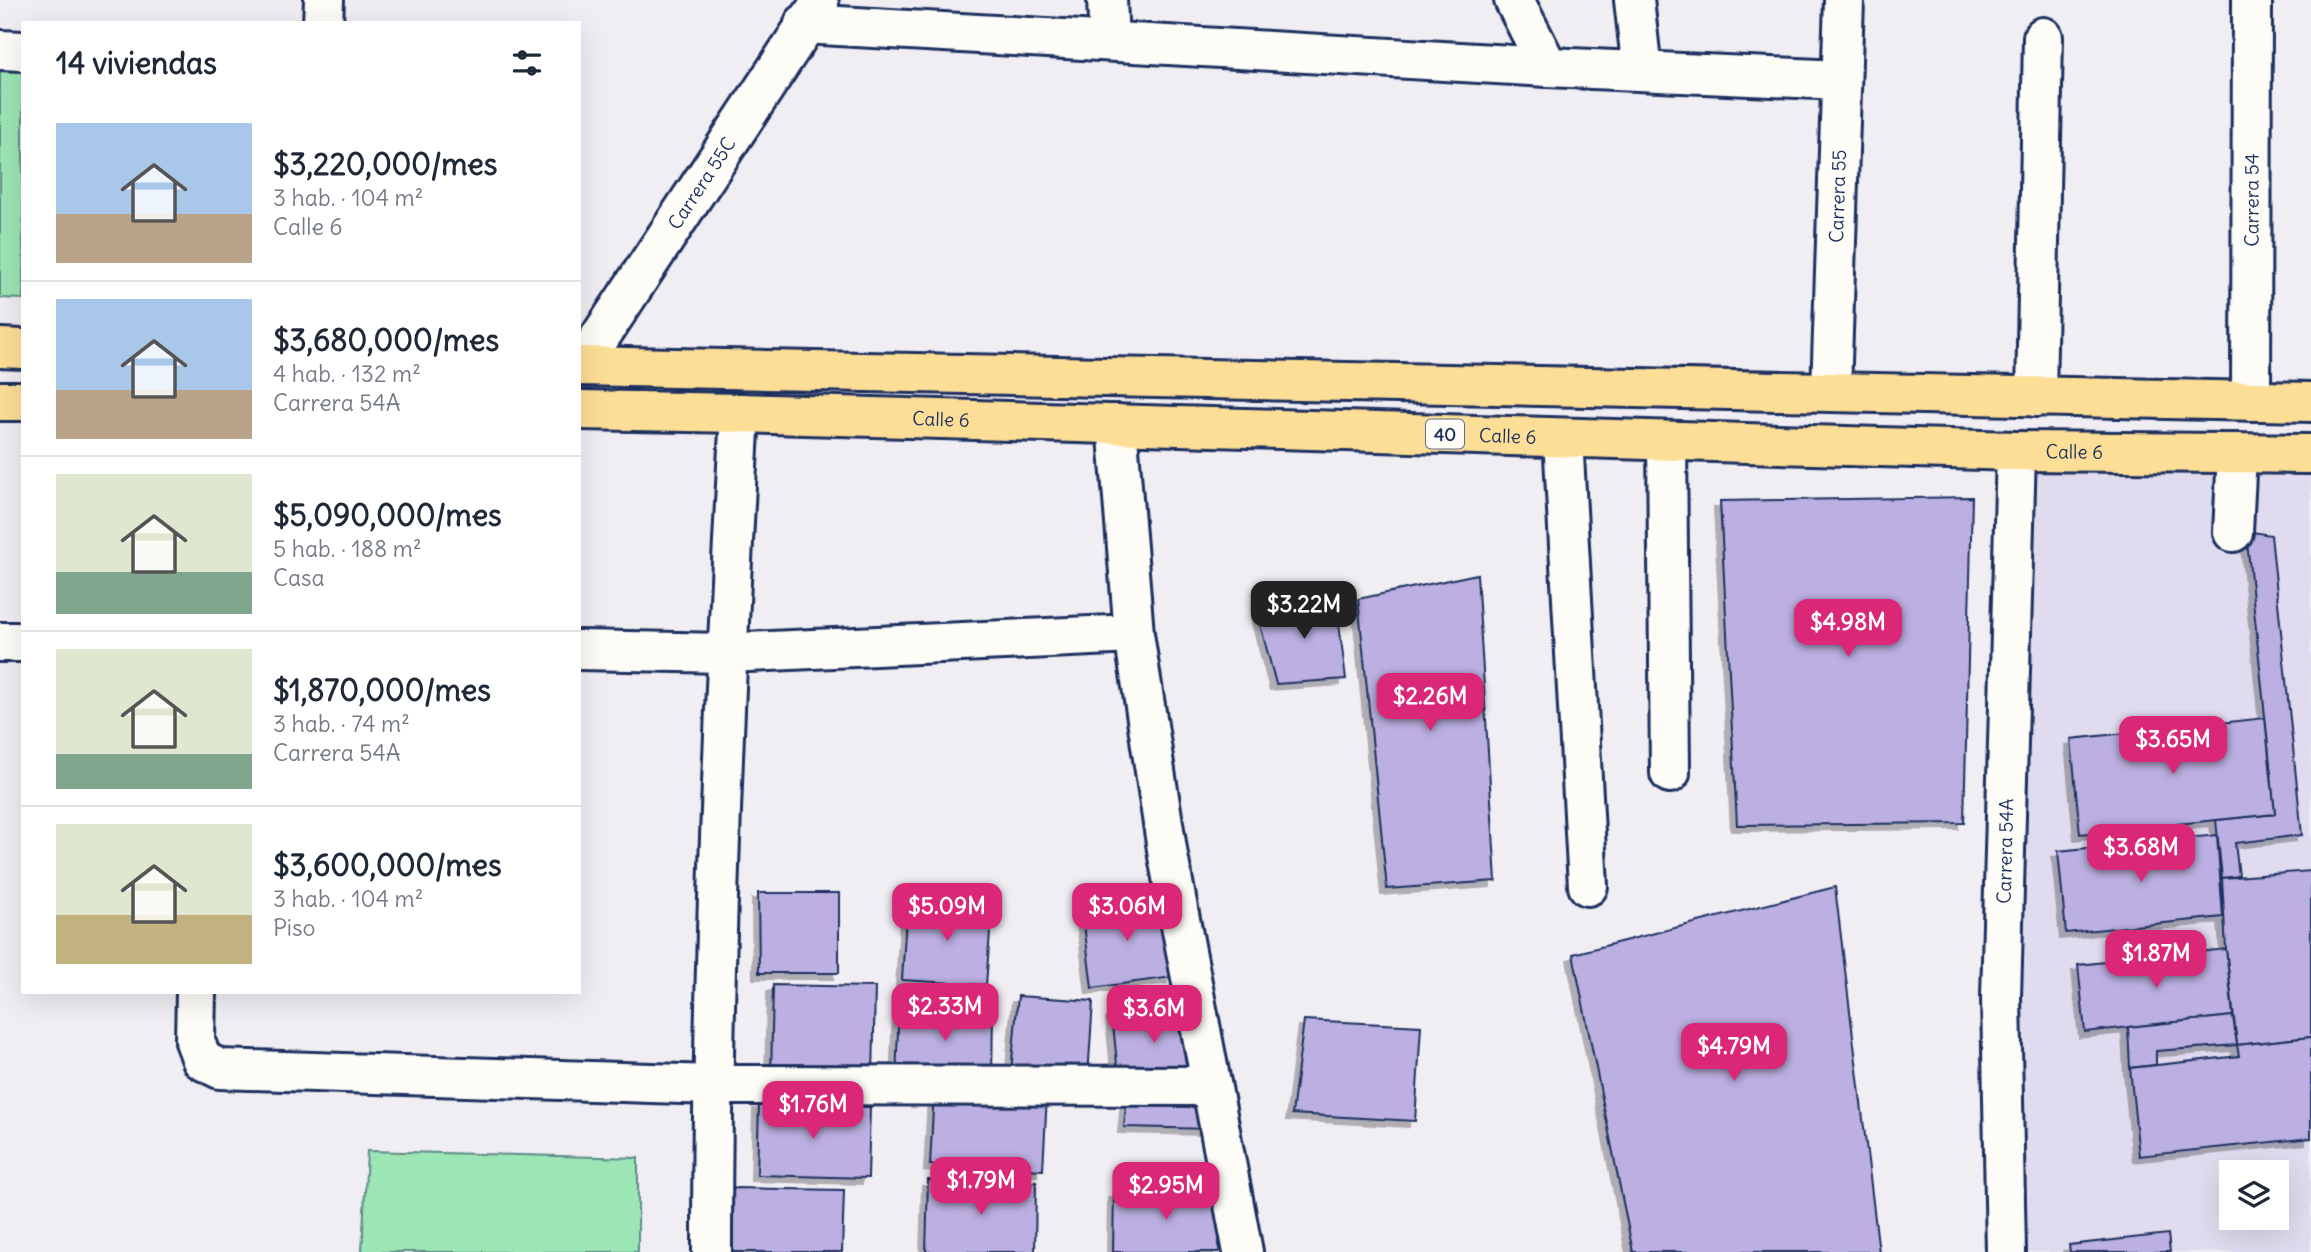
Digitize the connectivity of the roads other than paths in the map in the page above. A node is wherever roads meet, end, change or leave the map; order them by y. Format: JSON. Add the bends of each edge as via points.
{"nodes":[{"id":1,"x":324,"y":0,"type":"edge"},
{"id":2,"x":1107,"y":0,"type":"edge"},
{"id":3,"x":1514,"y":0,"type":"edge"},
{"id":4,"x":1634,"y":0,"type":"edge"},
{"id":5,"x":1844,"y":0,"type":"edge"},
{"id":6,"x":2252,"y":0,"type":"edge"},
{"id":7,"x":813,"y":12,"type":"edge"},
{"id":8,"x":323,"y":21,"type":"edge"},
{"id":9,"x":2043,"y":37,"type":"dead end"},
{"id":10,"x":1109,"y":41,"type":"junction"},
{"id":11,"x":0,"y":50,"type":"edge"},
{"id":12,"x":21,"y":51,"type":"edge"},
{"id":13,"x":1548,"y":66,"type":"junction"},
{"id":14,"x":1642,"y":71,"type":"junction"},
{"id":15,"x":1841,"y":80,"type":"junction"},
{"id":16,"x":0,"y":348,"type":"edge"},
{"id":17,"x":21,"y":349,"type":"edge"},
{"id":18,"x":581,"y":364,"type":"edge"},
{"id":19,"x":581,"y":366,"type":"edge"},
{"id":20,"x":1831,"y":392,"type":"junction"},
{"id":21,"x":2036,"y":397,"type":"junction"},
{"id":22,"x":0,"y":401,"type":"edge"},
{"id":23,"x":21,"y":401,"type":"edge"},
{"id":24,"x":2251,"y":401,"type":"junction"},
{"id":25,"x":2311,"y":402,"type":"edge"},
{"id":26,"x":581,"y":410,"type":"edge"},
{"id":27,"x":740,"y":413,"type":"junction"},
{"id":28,"x":1117,"y":424,"type":"junction"},
{"id":29,"x":1563,"y":438,"type":"junction"},
{"id":30,"x":1667,"y":441,"type":"junction"},
{"id":31,"x":2017,"y":451,"type":"junction"},
{"id":32,"x":2237,"y":453,"type":"junction"},
{"id":33,"x":2311,"y":454,"type":"edge"},
{"id":34,"x":2233,"y":533,"type":"dead end"},
{"id":35,"x":1134,"y":635,"type":"junction"},
{"id":36,"x":0,"y":642,"type":"edge"},
{"id":37,"x":21,"y":642,"type":"edge"},
{"id":38,"x":581,"y":650,"type":"edge"},
{"id":39,"x":726,"y":653,"type":"junction"},
{"id":40,"x":1670,"y":773,"type":"dead end"},
{"id":41,"x":1588,"y":886,"type":"dead end"},
{"id":42,"x":196,"y":994,"type":"edge"},
{"id":43,"x":712,"y":1085,"type":"junction"},
{"id":44,"x":1210,"y":1086,"type":"junction"},
{"id":45,"x":712,"y":1252,"type":"edge"},
{"id":46,"x":1243,"y":1252,"type":"edge"},
{"id":47,"x":2006,"y":1252,"type":"edge"}],
"edges":[{"from":1,"to":8,"type":"street"},
{"from":2,"to":10,"type":"street"},
{"from":3,"to":13,"type":"street"},
{"from":4,"to":14,"type":"street"},
{"from":5,"to":15,"type":"street","name":"Carrera 55"},
{"from":6,"to":24,"type":"street","name":"Carrera 54"},
{"from":7,"to":10,"type":"street"},
{"from":7,"to":18,"type":"street","name":"Carrera 55C"},
{"from":9,"to":21,"type":"street"},
{"from":10,"to":13,"type":"street"},
{"from":11,"to":12,"type":"street"},
{"from":13,"to":14,"type":"street"},
{"from":14,"to":15,"type":"street"},
{"from":15,"to":20,"type":"street","name":"Carrera 55"},
{"from":16,"to":17,"type":"highway"},
{"from":19,"to":20,"type":"highway"},
{"from":20,"to":21,"type":"highway"},
{"from":21,"to":24,"type":"highway"},
{"from":22,"to":23,"type":"highway"},
{"from":24,"to":25,"type":"highway"},
{"from":26,"to":27,"type":"highway","name":"Calle 6","number":"40"},
{"from":27,"to":28,"type":"highway","name":"Calle 6","number":"40"},
{"from":27,"to":39,"type":"street"},
{"from":28,"to":29,"type":"highway","name":"Calle 6","number":"40"},
{"from":28,"to":35,"type":"street"},
{"from":29,"to":30,"type":"highway","name":"Calle 6","number":"40"},
{"from":29,"to":41,"type":"street"},
{"from":30,"to":31,"type":"highway","name":"Calle 6","number":"40"},
{"from":30,"to":40,"type":"street"},
{"from":31,"to":32,"type":"highway","name":"Calle 6","number":"40"},
{"from":31,"to":47,"type":"street","name":"Carrera 54A","via":[[2001,997]]},
{"from":32,"to":33,"type":"highway","name":"Calle 6","number":"40"},
{"from":32,"to":34,"type":"street"},
{"from":35,"to":39,"type":"street"},
{"from":35,"to":44,"type":"street"},
{"from":36,"to":37,"type":"street"},
{"from":38,"to":39,"type":"street"},
{"from":39,"to":43,"type":"street"},
{"from":42,"to":43,"type":"street","via":[[195,1041],[202,1060],[220,1069]]},
{"from":43,"to":44,"type":"street"},
{"from":43,"to":45,"type":"street"},
{"from":44,"to":46,"type":"street"}]}
